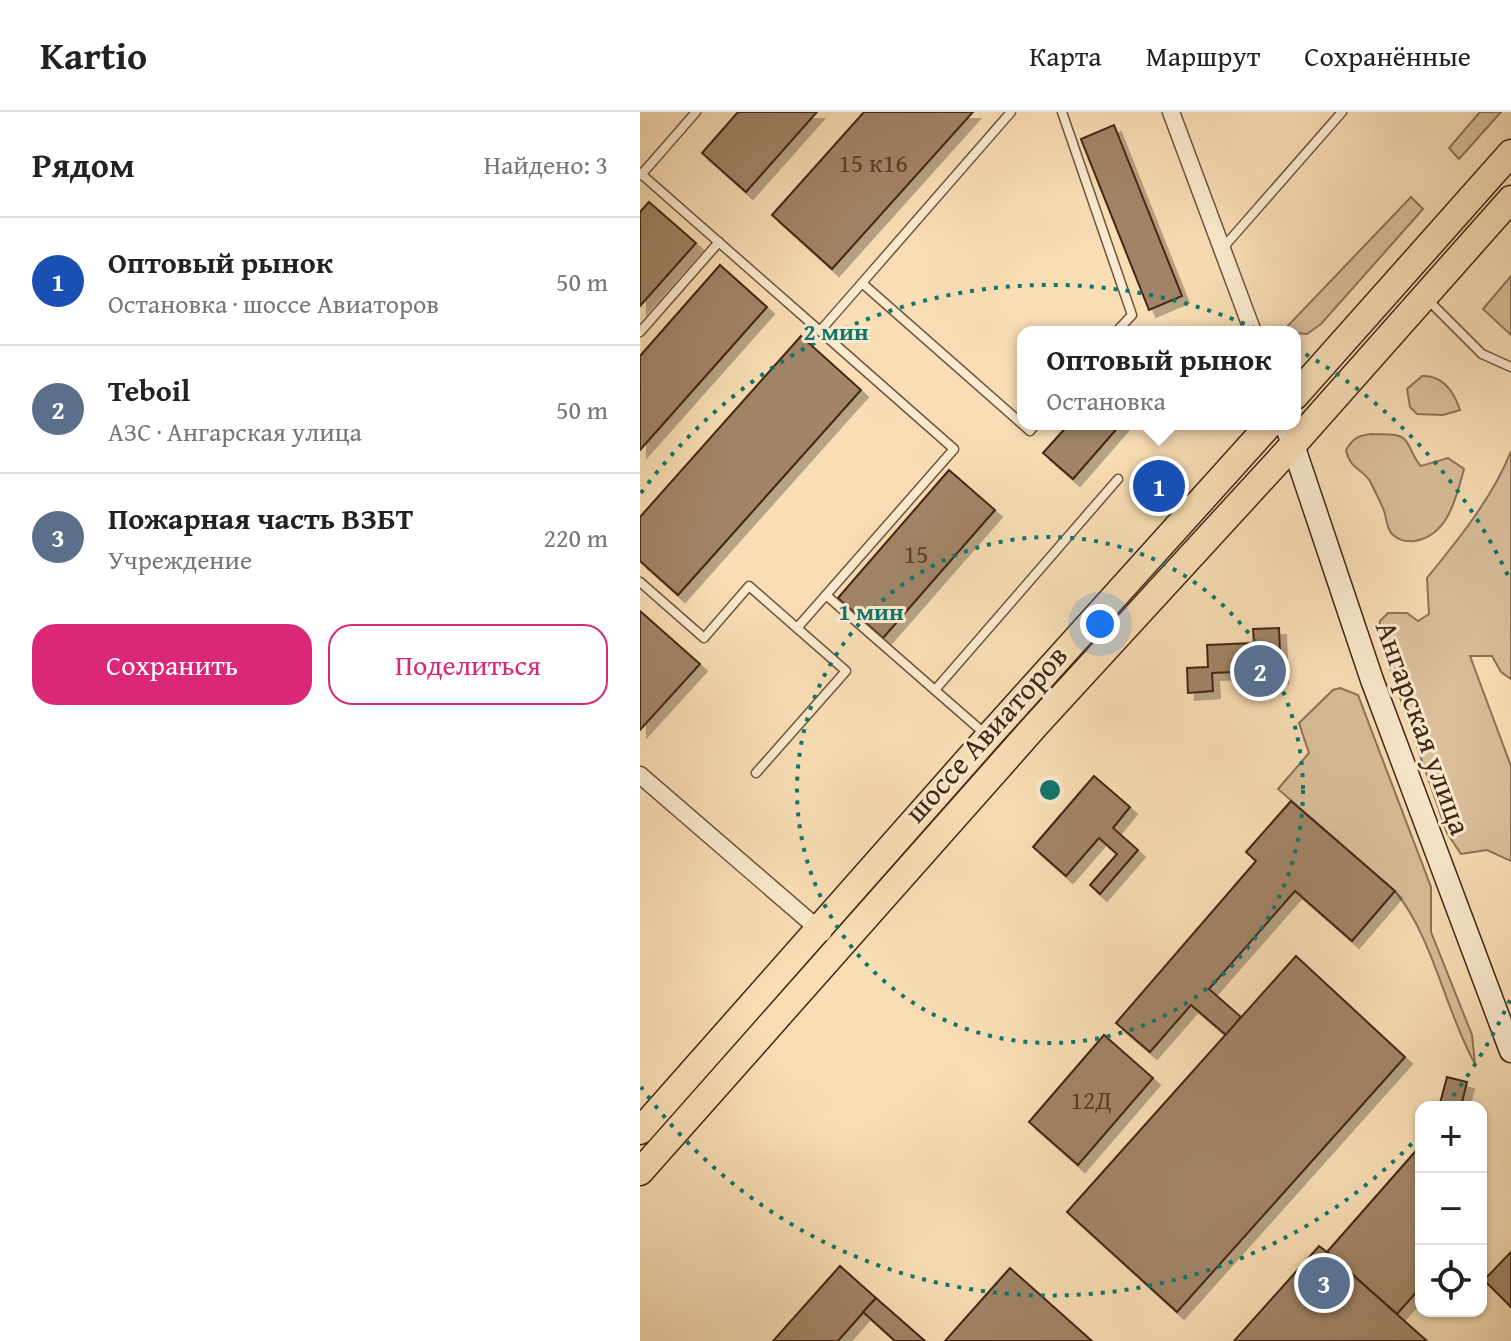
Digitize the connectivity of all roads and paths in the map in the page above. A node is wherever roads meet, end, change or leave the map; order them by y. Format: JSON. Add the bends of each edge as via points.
{"nodes":[{"id":1,"x":696,"y":112,"type":"edge"},
{"id":2,"x":1011,"y":112,"type":"edge"},
{"id":3,"x":1062,"y":112,"type":"edge"},
{"id":4,"x":1171,"y":112,"type":"edge"},
{"id":5,"x":1342,"y":112,"type":"edge"},
{"id":6,"x":1511,"y":153,"type":"edge"},
{"id":7,"x":641,"y":174,"type":"edge"},
{"id":8,"x":1511,"y":199,"type":"edge"},
{"id":9,"x":719,"y":242,"type":"junction"},
{"id":10,"x":1221,"y":249,"type":"junction"},
{"id":11,"x":862,"y":283,"type":"junction"},
{"id":12,"x":1425,"y":297,"type":"junction"},
{"id":13,"x":1122,"y":326,"type":"edge"},
{"id":14,"x":1251,"y":326,"type":"edge"},
{"id":15,"x":820,"y":331,"type":"junction"},
{"id":16,"x":640,"y":332,"type":"edge"},
{"id":17,"x":1511,"y":367,"type":"edge"},
{"id":18,"x":1301,"y":389,"type":"edge"},
{"id":19,"x":1017,"y":420,"type":"edge"},
{"id":20,"x":1301,"y":423,"type":"edge"},
{"id":21,"x":1265,"y":430,"type":"edge"},
{"id":22,"x":1290,"y":434,"type":"edge"},
{"id":23,"x":1118,"y":479,"type":"dead end"},
{"id":24,"x":640,"y":582,"type":"edge"},
{"id":25,"x":826,"y":595,"type":"junction"},
{"id":26,"x":797,"y":628,"type":"junction"},
{"id":27,"x":935,"y":690,"type":"junction"},
{"id":28,"x":988,"y":737,"type":"junction"},
{"id":29,"x":756,"y":773,"type":"dead end"},
{"id":30,"x":640,"y":775,"type":"edge"},
{"id":31,"x":829,"y":939,"type":"junction"},
{"id":32,"x":1511,"y":1051,"type":"edge"},
{"id":33,"x":640,"y":1131,"type":"edge"},
{"id":34,"x":640,"y":1172,"type":"edge"}],
"edges":[{"from":1,"to":7,"type":"lane"},
{"from":2,"to":11,"type":"lane"},
{"from":3,"to":13,"type":"lane","via":[[1132,315]]},
{"from":4,"to":10,"type":"street"},
{"from":5,"to":10,"type":"lane"},
{"from":6,"to":18,"type":"main road"},
{"from":7,"to":9,"type":"lane"},
{"from":8,"to":12,"type":"main road","name":"шоссе Авиаторов"},
{"from":9,"to":15,"type":"lane"},
{"from":9,"to":16,"type":"lane"},
{"from":10,"to":14,"type":"street"},
{"from":11,"to":15,"type":"lane"},
{"from":11,"to":19,"type":"lane"},
{"from":12,"to":17,"type":"lane","via":[[1482,354]]},
{"from":12,"to":20,"type":"main road","name":"шоссе Авиаторов"},
{"from":15,"to":25,"type":"lane","via":[[954,449]]},
{"from":21,"to":28,"type":"main road","name":"шоссе Авиаторов"},
{"from":22,"to":31,"type":"main road","name":"шоссе Авиаторов","via":[[1046,713]]},
{"from":22,"to":32,"type":"main road","name":"Ангарская улица","via":[[1372,680]]},
{"from":23,"to":27,"type":"lane"},
{"from":24,"to":26,"type":"lane","via":[[704,638],[749,586]]},
{"from":25,"to":26,"type":"lane"},
{"from":25,"to":27,"type":"lane"},
{"from":26,"to":29,"type":"lane","via":[[846,671]]},
{"from":27,"to":28,"type":"lane"},
{"from":28,"to":31,"type":"main road","name":"шоссе Авиаторов"},
{"from":30,"to":31,"type":"street"},
{"from":31,"to":33,"type":"main road","name":"шоссе Авиаторов"},
{"from":31,"to":34,"type":"main road","name":"шоссе Авиаторов"}]}
